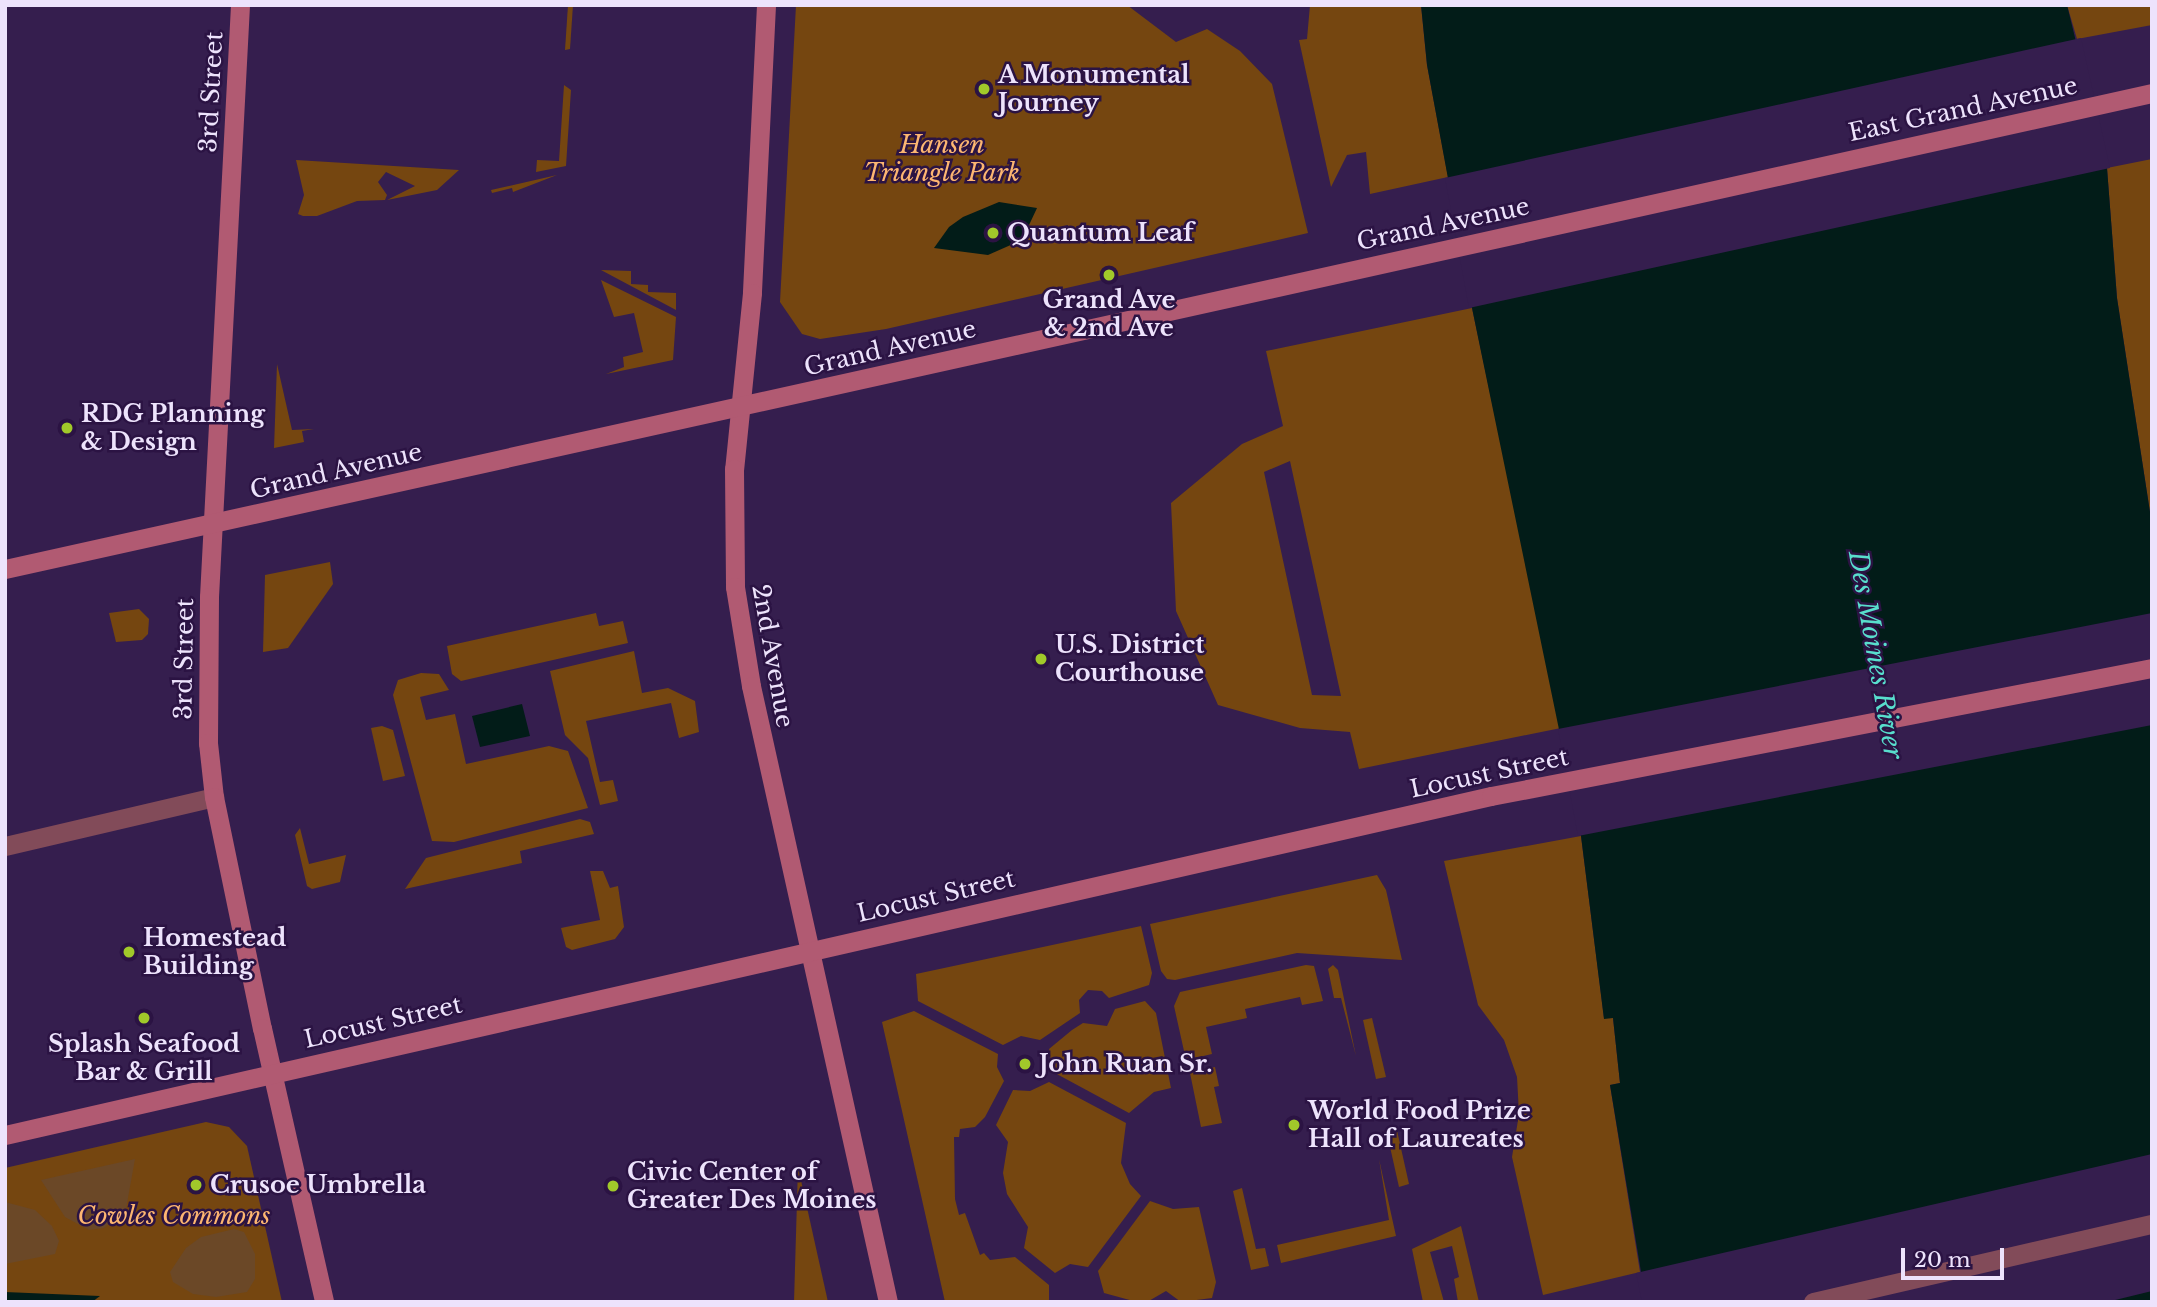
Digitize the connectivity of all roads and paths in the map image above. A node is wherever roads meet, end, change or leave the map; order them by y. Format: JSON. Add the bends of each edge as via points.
{"nodes":[{"id":1,"x":240,"y":5,"type":"edge"},
{"id":2,"x":766,"y":5,"type":"edge"},
{"id":3,"x":2152,"y":93,"type":"edge"},
{"id":4,"x":1785,"y":174,"type":"joint"},
{"id":5,"x":741,"y":406,"type":"junction"},
{"id":6,"x":212,"y":524,"type":"junction"},
{"id":7,"x":5,"y":569,"type":"edge"},
{"id":8,"x":2152,"y":667,"type":"edge"},
{"id":9,"x":214,"y":797,"type":"junction"},
{"id":10,"x":5,"y":846,"type":"edge"},
{"id":11,"x":810,"y":950,"type":"junction"},
{"id":12,"x":272,"y":1073,"type":"junction"},
{"id":13,"x":5,"y":1135,"type":"edge"},
{"id":14,"x":2152,"y":1224,"type":"edge"},
{"id":15,"x":324,"y":1302,"type":"edge"},
{"id":16,"x":888,"y":1302,"type":"edge"},
{"id":17,"x":1813,"y":1302,"type":"edge"}],
"edges":[{"from":1,"to":6,"type":"main road","name":"3rd Street"},
{"from":2,"to":5,"type":"main road","name":"2nd Avenue"},
{"from":3,"to":4,"type":"main road","name":"East Grand Avenue"},
{"from":4,"to":5,"type":"main road","name":"Grand Avenue"},
{"from":5,"to":6,"type":"main road","name":"Grand Avenue"},
{"from":5,"to":11,"type":"main road","name":"2nd Avenue","via":[[733,529],[742,640]]},
{"from":6,"to":7,"type":"main road","name":"Grand Avenue"},
{"from":6,"to":9,"type":"main road","name":"3rd Street","via":[[206,708]]},
{"from":8,"to":11,"type":"main road","name":"Locust Street","via":[[1491,796]]},
{"from":9,"to":10,"type":"street"},
{"from":9,"to":12,"type":"main road","name":"3rd Street"},
{"from":11,"to":12,"type":"main road","name":"Locust Street"},
{"from":11,"to":16,"type":"main road","name":"2nd Avenue"},
{"from":12,"to":13,"type":"main road","name":"Locust Street"},
{"from":12,"to":15,"type":"main road","name":"3rd Street"},
{"from":14,"to":17,"type":"street"}]}
